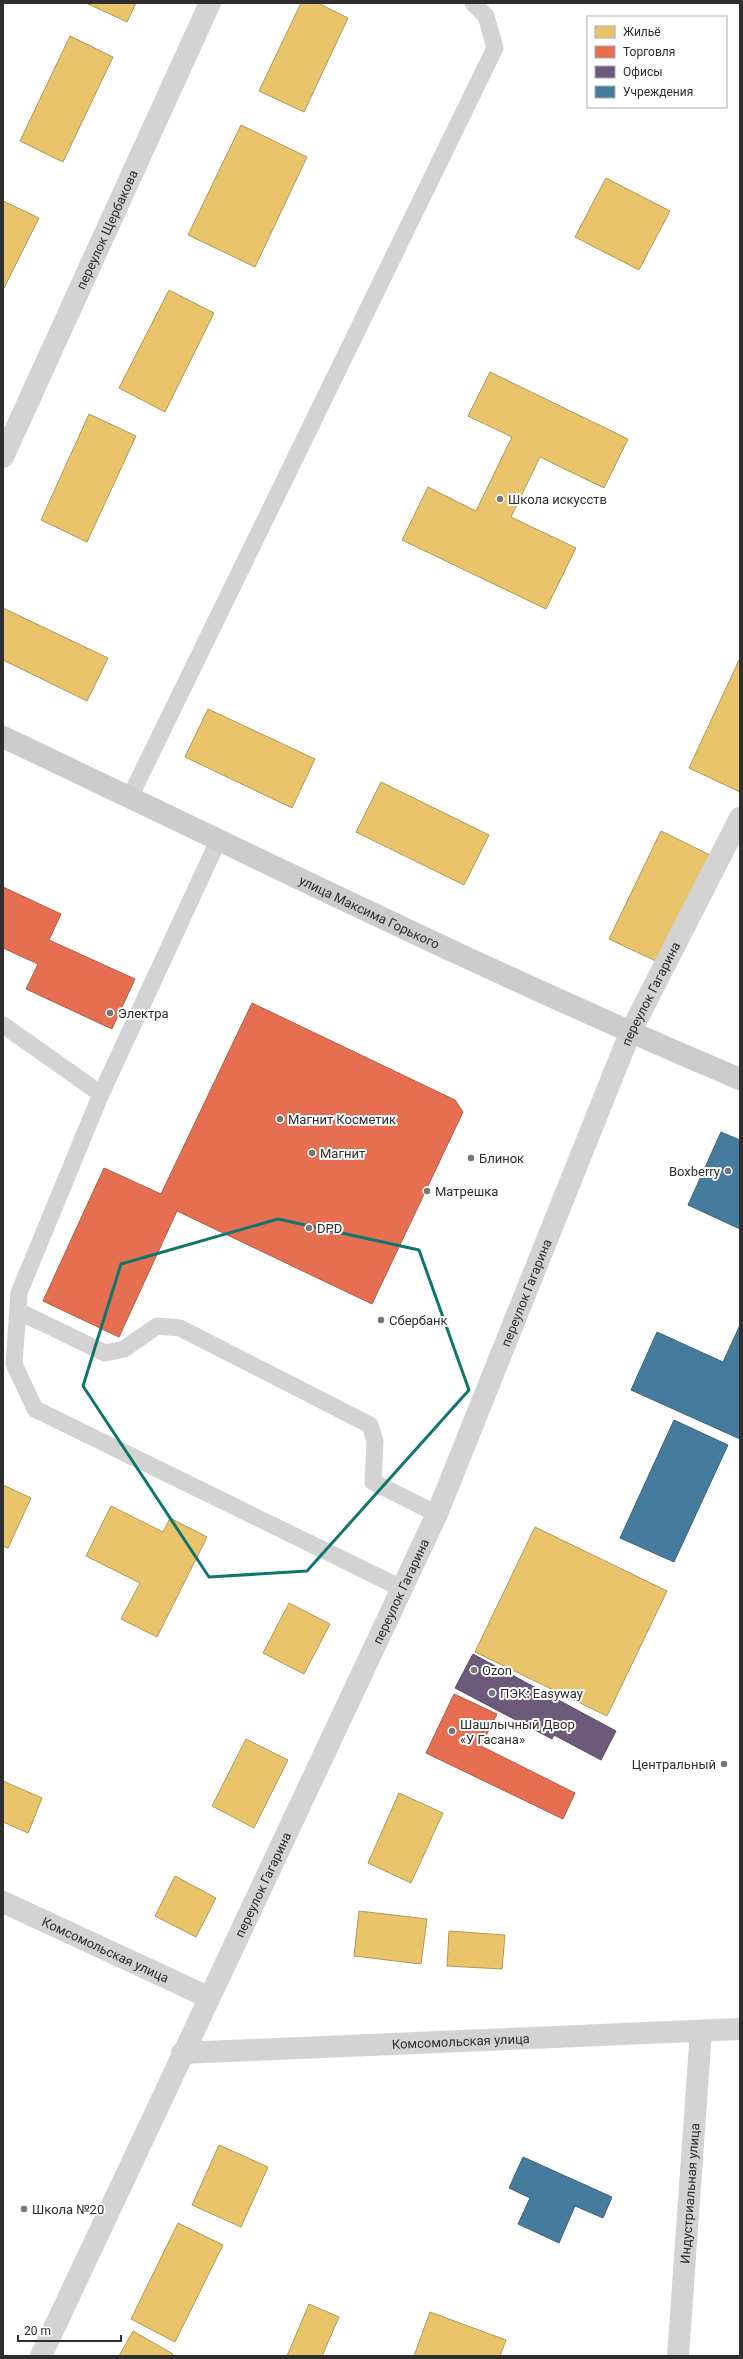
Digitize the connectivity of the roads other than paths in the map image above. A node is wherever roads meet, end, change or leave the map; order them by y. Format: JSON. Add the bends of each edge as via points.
{"nodes":[{"id":1,"x":210,"y":3,"type":"edge"},
{"id":2,"x":473,"y":3,"type":"edge"},
{"id":3,"x":3,"y":457,"type":"edge"},
{"id":4,"x":3,"y":737,"type":"edge"},
{"id":5,"x":130,"y":797,"type":"junction"},
{"id":6,"x":740,"y":818,"type":"edge"},
{"id":7,"x":218,"y":841,"type":"junction"},
{"id":8,"x":3,"y":1025,"type":"edge"},
{"id":9,"x":630,"y":1033,"type":"junction"},
{"id":10,"x":740,"y":1079,"type":"edge"},
{"id":11,"x":101,"y":1094,"type":"junction"},
{"id":12,"x":18,"y":1311,"type":"junction"},
{"id":13,"x":437,"y":1514,"type":"junction"},
{"id":14,"x":402,"y":1588,"type":"junction"},
{"id":15,"x":3,"y":1902,"type":"edge"},
{"id":16,"x":208,"y":1998,"type":"junction"},
{"id":17,"x":740,"y":2029,"type":"edge"},
{"id":18,"x":701,"y":2031,"type":"junction"},
{"id":19,"x":182,"y":2053,"type":"junction"},
{"id":20,"x":41,"y":2356,"type":"edge"},
{"id":21,"x":678,"y":2356,"type":"edge"}],
"edges":[{"from":1,"to":3,"type":"street","name":"переулок Щербакова"},
{"from":2,"to":5,"type":"lane","via":[[486,16],[495,48]]},
{"from":4,"to":5,"type":"main road","name":"улица Максима Горького"},
{"from":5,"to":7,"type":"main road","name":"улица Максима Горького"},
{"from":6,"to":9,"type":"street","name":"переулок Гагарина"},
{"from":7,"to":9,"type":"main road","name":"улица Максима Горького"},
{"from":7,"to":11,"type":"lane"},
{"from":8,"to":11,"type":"lane"},
{"from":9,"to":10,"type":"main road","name":"улица Максима Горького"},
{"from":9,"to":13,"type":"street","name":"переулок Гагарина"},
{"from":11,"to":12,"type":"lane","via":[[19,1294]]},
{"from":12,"to":13,"type":"lane","via":[[105,1353],[124,1349],[157,1326],[180,1328],[370,1425],[375,1441],[372,1482]]},
{"from":12,"to":14,"type":"lane","via":[[14,1364],[35,1409]]},
{"from":13,"to":14,"type":"street","name":"переулок Гагарина"},
{"from":14,"to":16,"type":"street","name":"переулок Гагарина"},
{"from":15,"to":16,"type":"street","name":"Комсомольская улица"},
{"from":16,"to":19,"type":"street","name":"переулок Гагарина"},
{"from":17,"to":18,"type":"street","name":"Комсомольская улица"},
{"from":18,"to":19,"type":"street","name":"Комсомольская улица"},
{"from":18,"to":21,"type":"street","name":"Индустриальная улица"},
{"from":19,"to":20,"type":"street","name":"переулок Гагарина"}]}
